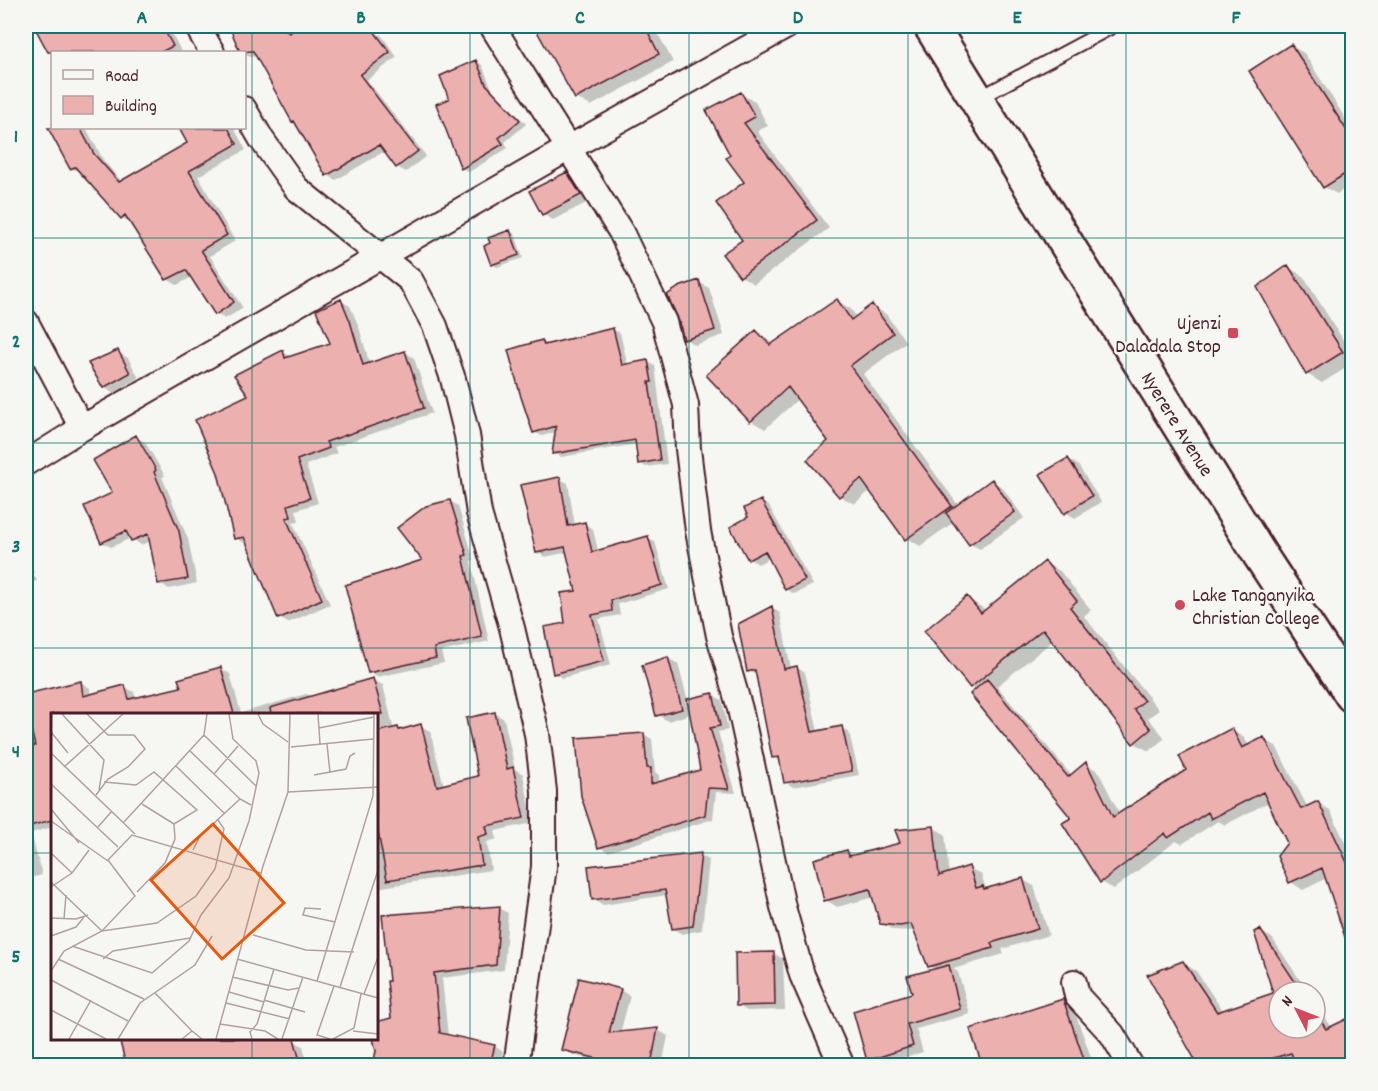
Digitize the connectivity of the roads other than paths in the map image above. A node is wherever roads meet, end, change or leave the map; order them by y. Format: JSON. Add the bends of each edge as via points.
{"nodes":[{"id":1,"x":197,"y":26,"type":"edge"},
{"id":2,"x":492,"y":26,"type":"edge"},
{"id":3,"x":787,"y":26,"type":"edge"},
{"id":4,"x":932,"y":26,"type":"edge"},
{"id":5,"x":1114,"y":26,"type":"edge"},
{"id":6,"x":211,"y":51,"type":"edge"},
{"id":7,"x":977,"y":99,"type":"junction"},
{"id":8,"x":246,"y":112,"type":"edge"},
{"id":9,"x":569,"y":148,"type":"junction"},
{"id":10,"x":382,"y":257,"type":"junction"},
{"id":11,"x":26,"y":322,"type":"edge"},
{"id":12,"x":81,"y":428,"type":"junction"},
{"id":13,"x":26,"y":463,"type":"edge"},
{"id":14,"x":1353,"y":695,"type":"edge"},
{"id":15,"x":1074,"y":982,"type":"dead end"},
{"id":16,"x":516,"y":1065,"type":"edge"},
{"id":17,"x":842,"y":1065,"type":"edge"},
{"id":18,"x":1131,"y":1065,"type":"edge"}],
"edges":[{"from":1,"to":6,"type":"street"},
{"from":2,"to":9,"type":"street"},
{"from":3,"to":9,"type":"street"},
{"from":4,"to":7,"type":"main road","name":"Nyerere Avenue"},
{"from":5,"to":7,"type":"lane"},
{"from":7,"to":14,"type":"main road","name":"Nyerere Avenue","via":[[1260,555]]},
{"from":8,"to":10,"type":"street","via":[[296,188]]},
{"from":9,"to":10,"type":"street"},
{"from":9,"to":17,"type":"street","via":[[621,232],[664,322],[686,405],[698,531],[719,636],[740,709],[783,908],[802,975]]},
{"from":10,"to":12,"type":"street"},
{"from":10,"to":16,"type":"street","via":[[411,281],[435,326],[453,379],[479,513],[537,734],[544,791],[544,867]]},
{"from":11,"to":12,"type":"street"},
{"from":12,"to":13,"type":"street"},
{"from":15,"to":18,"type":"street","via":[[1077,996],[1112,1034]]}]}
